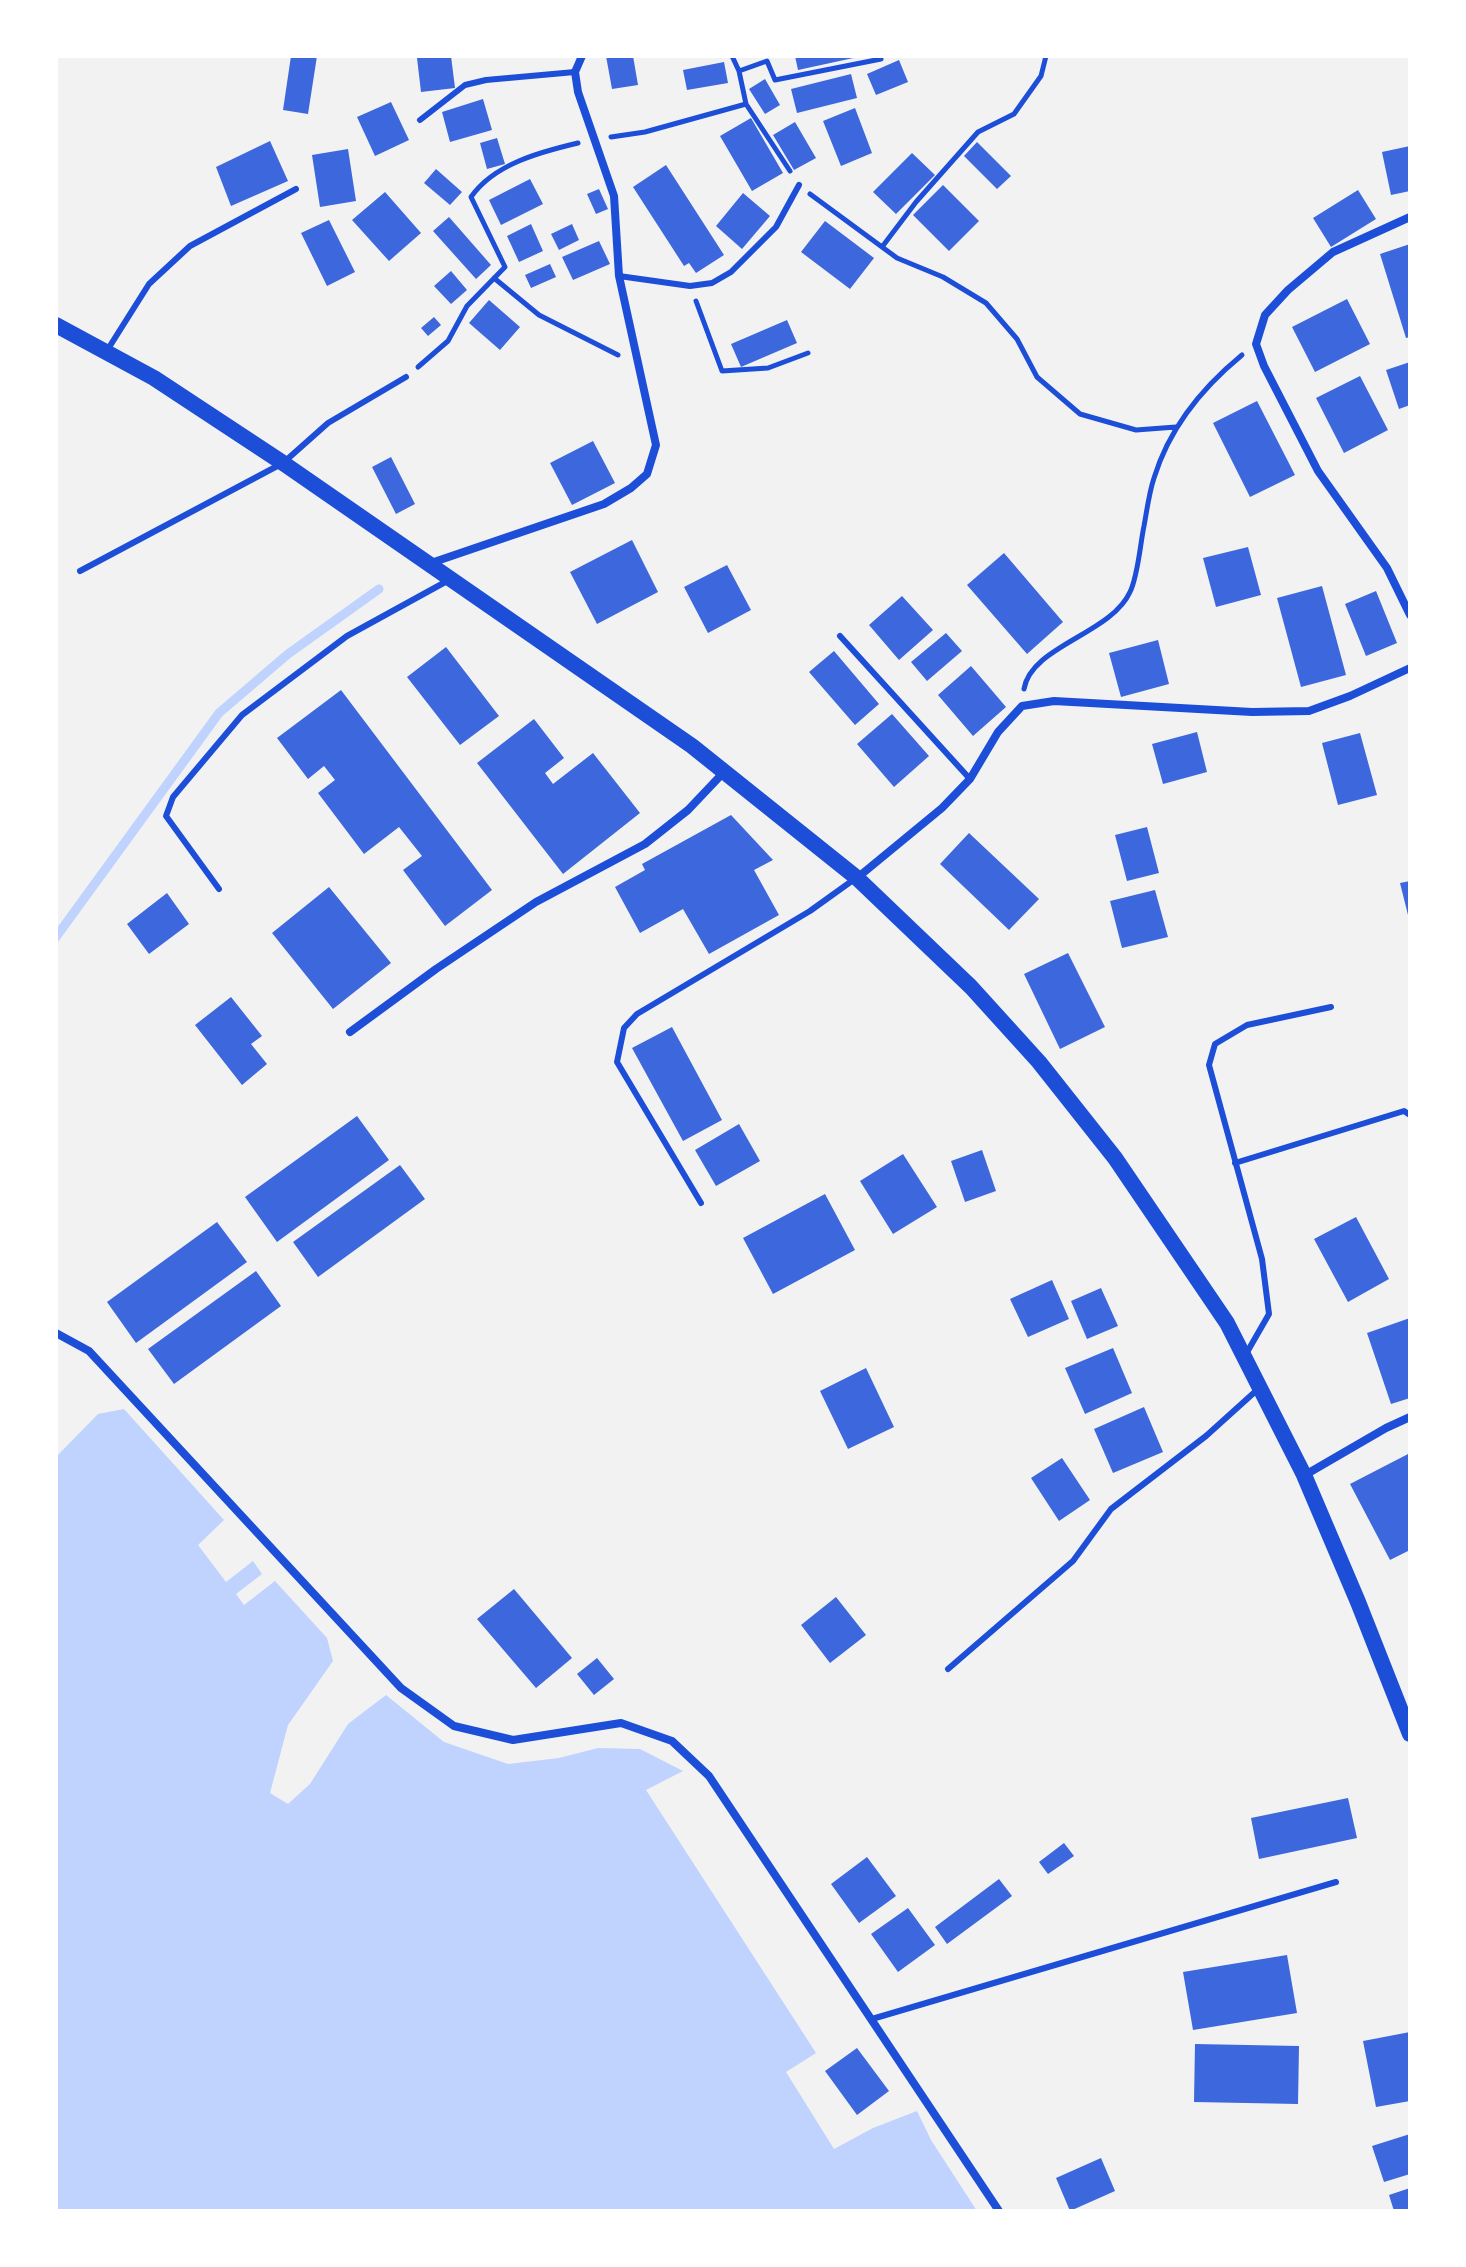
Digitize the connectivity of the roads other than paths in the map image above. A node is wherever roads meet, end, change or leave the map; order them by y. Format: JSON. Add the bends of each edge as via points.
{"nodes":[{"id":1,"x":582,"y":56,"type":"edge"},
{"id":2,"x":575,"y":72,"type":"junction"},
{"id":3,"x":420,"y":120,"type":"dead end"},
{"id":4,"x":799,"y":185,"type":"road end"},
{"id":5,"x":296,"y":189,"type":"dead end"},
{"id":6,"x":1410,"y":217,"type":"edge"},
{"id":7,"x":619,"y":276,"type":"junction"},
{"id":8,"x":56,"y":325,"type":"edge"},
{"id":9,"x":106,"y":352,"type":"junction"},
{"id":10,"x":406,"y":377,"type":"road end"},
{"id":11,"x":283,"y":463,"type":"junction"},
{"id":12,"x":430,"y":563,"type":"junction"},
{"id":13,"x":80,"y":571,"type":"dead end"},
{"id":14,"x":452,"y":579,"type":"junction"},
{"id":15,"x":1410,"y":615,"type":"edge"},
{"id":16,"x":840,"y":636,"type":"dead end"},
{"id":17,"x":1410,"y":668,"type":"edge"},
{"id":18,"x":725,"y":771,"type":"junction"},
{"id":19,"x":970,"y":779,"type":"junction"},
{"id":20,"x":857,"y":878,"type":"junction"},
{"id":21,"x":219,"y":889,"type":"dead end"},
{"id":22,"x":1331,"y":1007,"type":"dead end"},
{"id":23,"x":350,"y":1032,"type":"dead end"},
{"id":24,"x":1410,"y":1115,"type":"edge"},
{"id":25,"x":1235,"y":1163,"type":"junction"},
{"id":26,"x":701,"y":1203,"type":"dead end"},
{"id":27,"x":56,"y":1333,"type":"edge"},
{"id":28,"x":1244,"y":1357,"type":"junction"},
{"id":29,"x":1259,"y":1387,"type":"junction"},
{"id":30,"x":1410,"y":1417,"type":"edge"},
{"id":31,"x":1304,"y":1475,"type":"junction"},
{"id":32,"x":948,"y":1669,"type":"dead end"},
{"id":33,"x":1410,"y":1734,"type":"edge"},
{"id":34,"x":1336,"y":1882,"type":"dead end"},
{"id":35,"x":872,"y":2019,"type":"junction"},
{"id":36,"x":999,"y":2211,"type":"edge"}],
"edges":[{"from":1,"to":2,"type":"street"},
{"from":2,"to":3,"type":"lane","via":[[465,85]]},
{"from":2,"to":7,"type":"street","via":[[614,196]]},
{"from":4,"to":7,"type":"lane","via":[[776,227],[731,272],[712,283],[690,286]]},
{"from":5,"to":9,"type":"lane","via":[[190,246],[149,284]]},
{"from":6,"to":15,"type":"street","via":[[1333,252],[1265,315],[1256,344],[1318,471],[1387,568]]},
{"from":7,"to":12,"type":"street","via":[[656,445],[647,474],[604,504]]},
{"from":8,"to":9,"type":"main road"},
{"from":9,"to":11,"type":"main road"},
{"from":10,"to":11,"type":"lane","via":[[328,423]]},
{"from":11,"to":12,"type":"main road"},
{"from":11,"to":13,"type":"lane"},
{"from":12,"to":14,"type":"main road"},
{"from":14,"to":18,"type":"main road"},
{"from":14,"to":21,"type":"lane","via":[[347,636],[242,715],[173,797],[166,816]]},
{"from":16,"to":19,"type":"lane"},
{"from":17,"to":19,"type":"street","via":[[1309,711],[1054,701],[1022,706],[998,732]]},
{"from":18,"to":20,"type":"main road"},
{"from":18,"to":23,"type":"street","via":[[645,844],[536,902]]},
{"from":19,"to":20,"type":"street"},
{"from":20,"to":26,"type":"lane","via":[[660,999],[624,1028],[617,1062]]},
{"from":20,"to":28,"type":"main road","via":[[971,987],[1039,1062],[1115,1158],[1227,1323]]},
{"from":22,"to":25,"type":"lane","via":[[1247,1025],[1215,1044],[1209,1065]]},
{"from":24,"to":25,"type":"lane","via":[[1404,1111]]},
{"from":25,"to":28,"type":"lane","via":[[1262,1259],[1269,1314]]},
{"from":27,"to":35,"type":"street","via":[[89,1351],[401,1688],[454,1726],[513,1740],[621,1723],[672,1741],[709,1776]]},
{"from":28,"to":29,"type":"main road"},
{"from":29,"to":31,"type":"main road"},
{"from":29,"to":32,"type":"lane","via":[[1206,1436],[1111,1509],[1073,1561]]},
{"from":30,"to":31,"type":"street"},
{"from":31,"to":33,"type":"main road"},
{"from":34,"to":35,"type":"lane"},
{"from":35,"to":36,"type":"street"}]}
